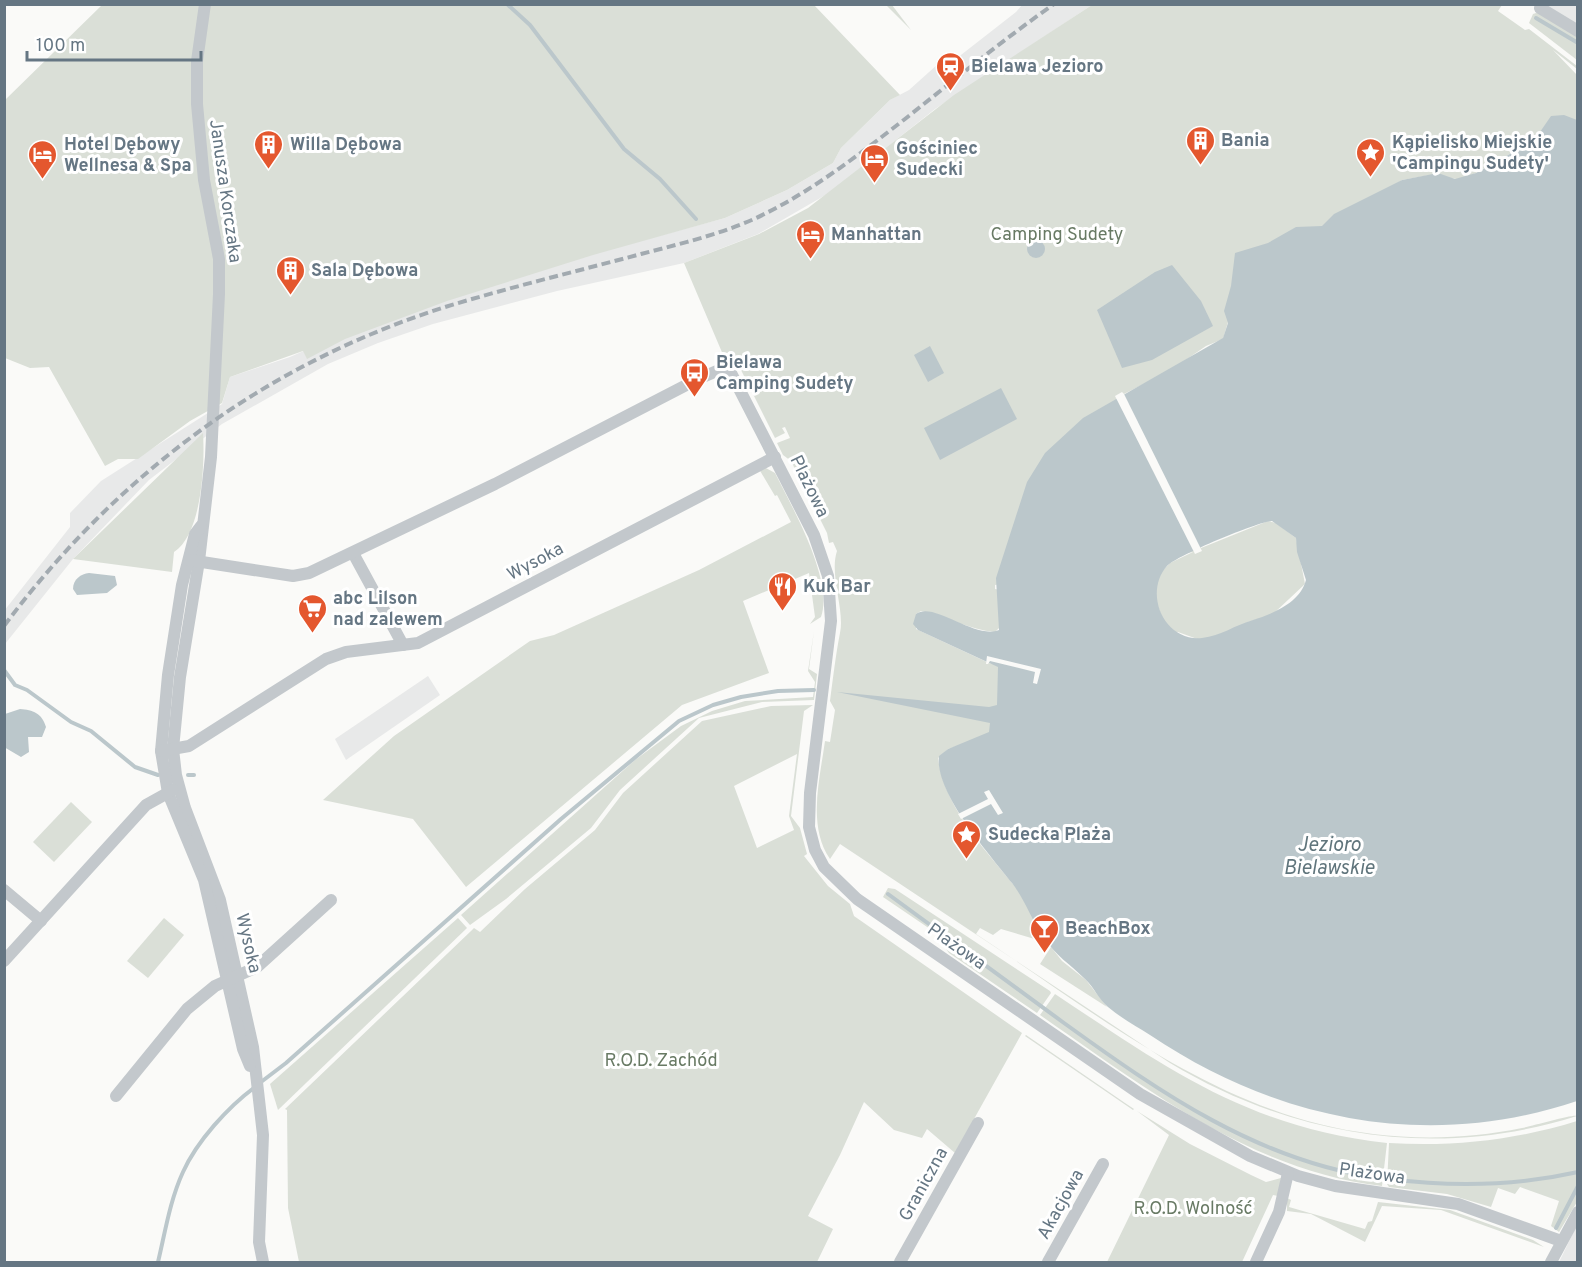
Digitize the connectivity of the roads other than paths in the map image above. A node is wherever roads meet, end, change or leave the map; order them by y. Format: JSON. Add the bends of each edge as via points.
{"nodes":[{"id":1,"x":205,"y":4,"type":"edge"},
{"id":2,"x":1540,"y":8,"type":"dead end"},
{"id":3,"x":1578,"y":31,"type":"edge"},
{"id":4,"x":775,"y":457,"type":"junction"},
{"id":5,"x":353,"y":554,"type":"junction"},
{"id":6,"x":194,"y":561,"type":"junction"},
{"id":7,"x":403,"y":645,"type":"junction"},
{"id":8,"x":167,"y":750,"type":"junction"},
{"id":9,"x":173,"y":790,"type":"junction"},
{"id":10,"x":4,"y":890,"type":"edge"},
{"id":11,"x":331,"y":900,"type":"dead end"},
{"id":12,"x":41,"y":921,"type":"junction"},
{"id":13,"x":4,"y":961,"type":"edge"},
{"id":14,"x":233,"y":978,"type":"junction"},
{"id":15,"x":116,"y":1096,"type":"dead end"},
{"id":16,"x":978,"y":1123,"type":"dead end"},
{"id":17,"x":1104,"y":1164,"type":"dead end"},
{"id":18,"x":1288,"y":1173,"type":"junction"},
{"id":19,"x":1578,"y":1212,"type":"edge"},
{"id":20,"x":1561,"y":1241,"type":"junction"},
{"id":21,"x":263,"y":1263,"type":"edge"},
{"id":22,"x":900,"y":1263,"type":"edge"},
{"id":23,"x":1048,"y":1263,"type":"edge"},
{"id":24,"x":1256,"y":1263,"type":"edge"},
{"id":25,"x":1551,"y":1263,"type":"edge"}],
"edges":[{"from":1,"to":6,"type":"street","name":"Janusza Korczaka","via":[[197,61],[197,104],[204,180],[219,259],[219,294],[212,457],[201,525],[195,534]]},
{"from":2,"to":3,"type":"street"},
{"from":4,"to":5,"type":"street","name":"Plażowa","via":[[736,379],[724,369]]},
{"from":4,"to":7,"type":"street","name":"Wysoka","via":[[418,644]]},
{"from":4,"to":18,"type":"street","name":"Plażowa","via":[[821,550],[831,592],[831,631],[809,813],[812,840],[824,867],[857,899],[1140,1094],[1224,1143]]},
{"from":5,"to":6,"type":"street","via":[[293,576]]},
{"from":5,"to":7,"type":"street"},
{"from":6,"to":8,"type":"street","name":"Wysoka"},
{"from":7,"to":8,"type":"street","name":"Wysoka","via":[[346,652],[326,659],[189,746]]},
{"from":8,"to":9,"type":"street","name":"Wysoka"},
{"from":9,"to":12,"type":"street","via":[[146,805]]},
{"from":9,"to":14,"type":"street","name":"Wysoka","via":[[214,880]]},
{"from":10,"to":12,"type":"street"},
{"from":11,"to":14,"type":"street","via":[[257,968]]},
{"from":12,"to":13,"type":"street"},
{"from":14,"to":15,"type":"street","via":[[214,986],[187,1009]]},
{"from":14,"to":21,"type":"street","name":"Wysoka","via":[[253,1047],[263,1135],[259,1242]]},
{"from":16,"to":22,"type":"street","name":"Graniczna"},
{"from":17,"to":23,"type":"street","name":"Akacjowa"},
{"from":18,"to":20,"type":"street","name":"Plażowa","via":[[1352,1190],[1449,1202]]},
{"from":18,"to":24,"type":"street","via":[[1279,1212]]},
{"from":19,"to":20,"type":"street"},
{"from":20,"to":25,"type":"street"}]}
